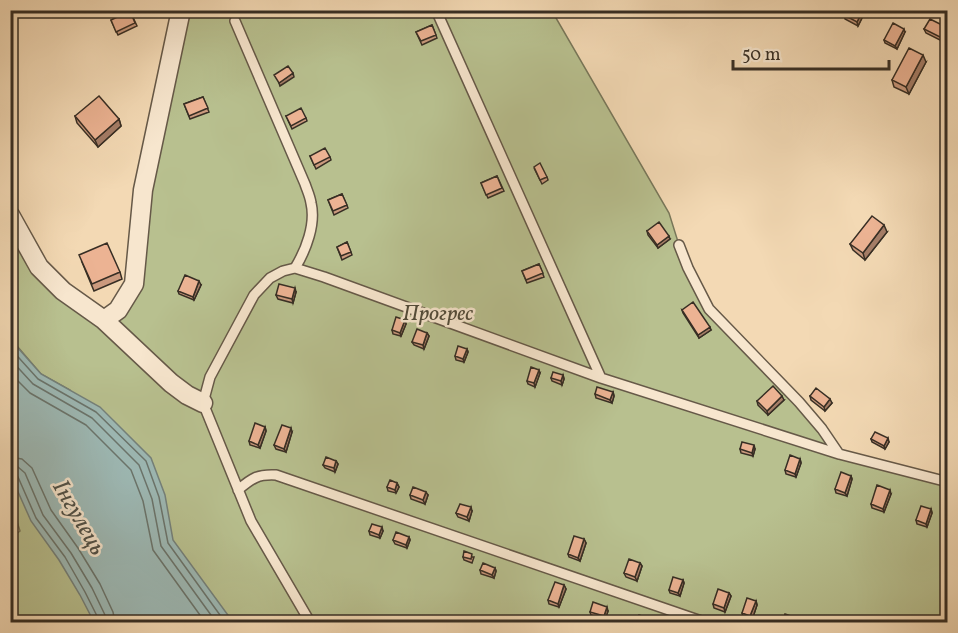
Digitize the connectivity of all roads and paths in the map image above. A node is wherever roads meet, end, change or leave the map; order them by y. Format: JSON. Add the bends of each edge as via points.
{"nodes":[{"id":1,"x":181,"y":10,"type":"edge"},
{"id":2,"x":436,"y":10,"type":"edge"},
{"id":3,"x":234,"y":21,"type":"dead end"},
{"id":4,"x":10,"y":215,"type":"edge"},
{"id":5,"x":679,"y":245,"type":"dead end"},
{"id":6,"x":295,"y":268,"type":"junction"},
{"id":7,"x":104,"y":320,"type":"junction"},
{"id":8,"x":601,"y":378,"type":"junction"},
{"id":9,"x":203,"y":403,"type":"junction"},
{"id":10,"x":840,"y":454,"type":"junction"},
{"id":11,"x":948,"y":482,"type":"edge"},
{"id":12,"x":238,"y":490,"type":"junction"},
{"id":13,"x":310,"y":622,"type":"edge"},
{"id":14,"x":704,"y":622,"type":"edge"}],
"edges":[{"from":1,"to":7,"type":"street","via":[[143,190],[134,284],[118,310]]},
{"from":2,"to":8,"type":"lane"},
{"from":3,"to":6,"type":"lane","via":[[312,205],[312,226]]},
{"from":4,"to":7,"type":"street","via":[[39,267],[63,291]]},
{"from":5,"to":10,"type":"lane","via":[[709,309],[799,402]]},
{"from":6,"to":8,"type":"lane"},
{"from":6,"to":9,"type":"lane","via":[[270,278],[254,295],[210,377]]},
{"from":7,"to":9,"type":"street","via":[[171,383]]},
{"from":8,"to":10,"type":"lane"},
{"from":9,"to":12,"type":"lane"},
{"from":10,"to":11,"type":"lane"},
{"from":12,"to":13,"type":"lane","via":[[251,521]]},
{"from":12,"to":14,"type":"lane","via":[[262,474],[276,475]]}]}
